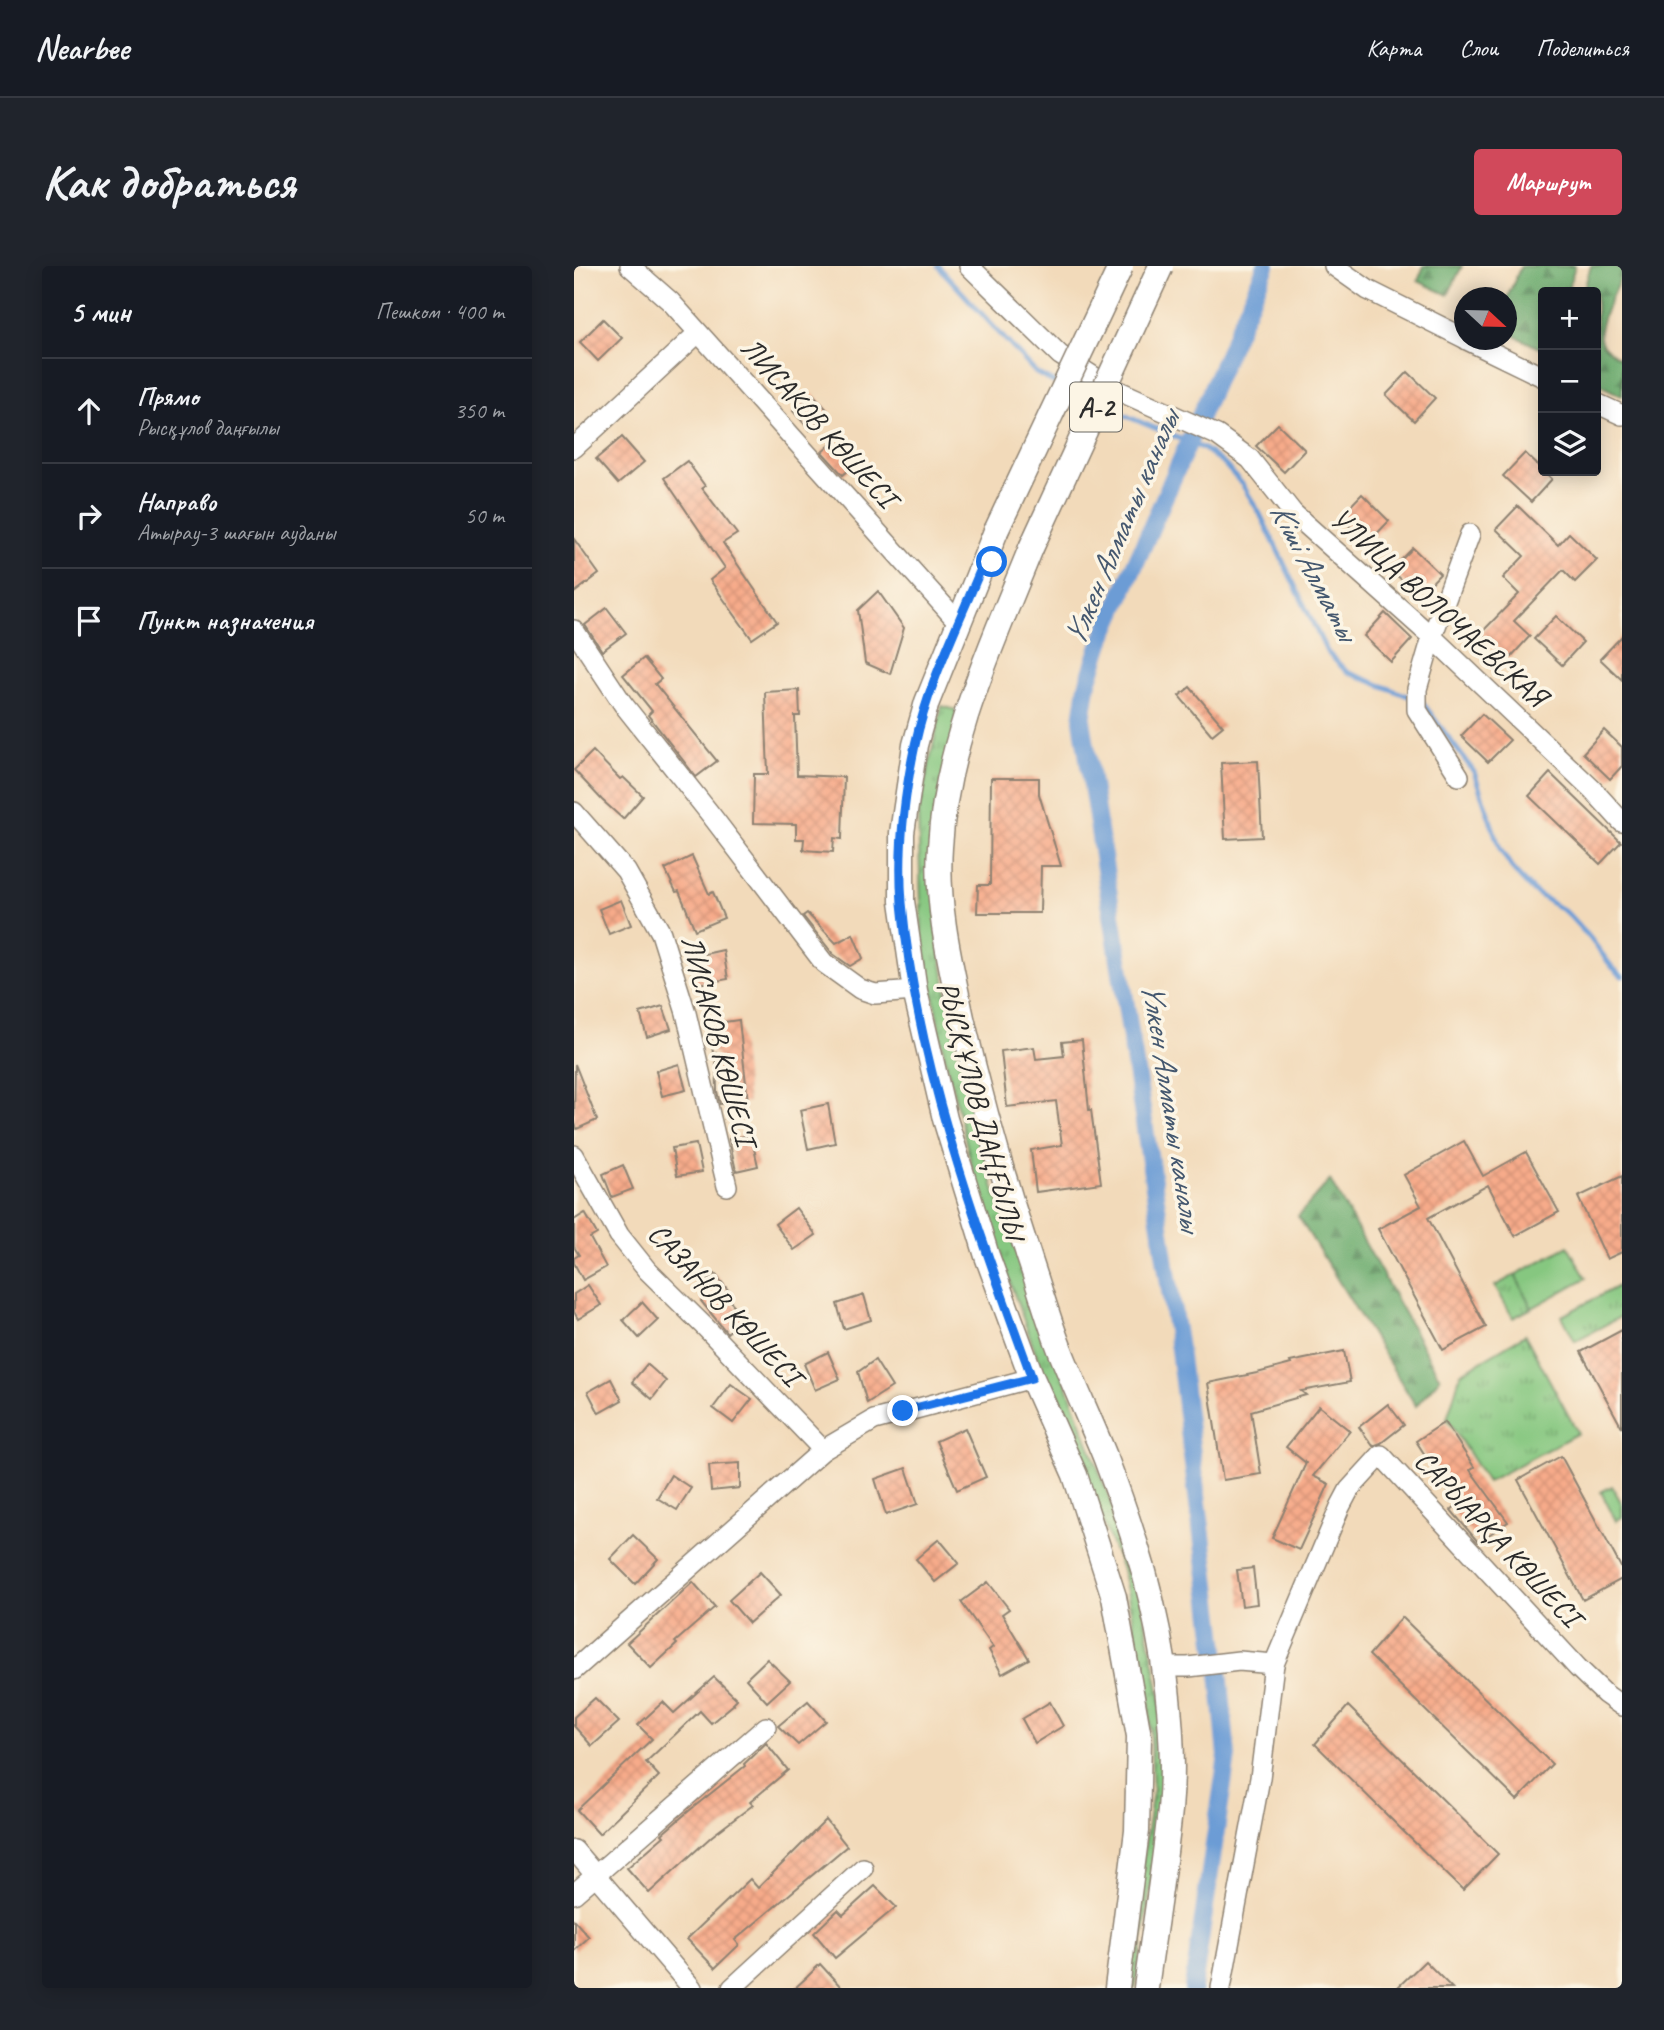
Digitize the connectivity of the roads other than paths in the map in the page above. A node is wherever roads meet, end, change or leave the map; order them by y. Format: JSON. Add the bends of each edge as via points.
{"nodes":[{"id":1,"x":630,"y":266,"type":"edge"},
{"id":2,"x":969,"y":266,"type":"edge"},
{"id":3,"x":1121,"y":266,"type":"edge"},
{"id":4,"x":1161,"y":266,"type":"edge"},
{"id":5,"x":1334,"y":266,"type":"edge"},
{"id":6,"x":698,"y":333,"type":"junction"},
{"id":7,"x":1454,"y":333,"type":"edge"},
{"id":8,"x":1488,"y":350,"type":"edge"},
{"id":9,"x":1538,"y":375,"type":"edge"},
{"id":10,"x":1601,"y":405,"type":"edge"},
{"id":11,"x":1622,"y":415,"type":"edge"},
{"id":12,"x":574,"y":447,"type":"edge"},
{"id":13,"x":1470,"y":534,"type":"dead end"},
{"id":14,"x":980,"y":571,"type":"junction"},
{"id":15,"x":1015,"y":589,"type":"junction"},
{"id":16,"x":958,"y":623,"type":"junction"},
{"id":17,"x":574,"y":630,"type":"edge"},
{"id":18,"x":1432,"y":637,"type":"junction"},
{"id":19,"x":1459,"y":776,"type":"dead end"},
{"id":20,"x":574,"y":811,"type":"edge"},
{"id":21,"x":1622,"y":822,"type":"edge"},
{"id":22,"x":915,"y":991,"type":"junction"},
{"id":23,"x":574,"y":1155,"type":"edge"},
{"id":24,"x":727,"y":1186,"type":"dead end"},
{"id":25,"x":1032,"y":1378,"type":"junction"},
{"id":26,"x":823,"y":1450,"type":"junction"},
{"id":27,"x":1274,"y":1664,"type":"junction"},
{"id":28,"x":1163,"y":1667,"type":"junction"},
{"id":29,"x":574,"y":1670,"type":"edge"},
{"id":30,"x":1622,"y":1706,"type":"edge"},
{"id":31,"x":766,"y":1727,"type":"dead end"},
{"id":32,"x":574,"y":1850,"type":"edge"},
{"id":33,"x":863,"y":1868,"type":"dead end"},
{"id":34,"x":595,"y":1875,"type":"junction"},
{"id":35,"x":574,"y":1894,"type":"edge"},
{"id":36,"x":692,"y":1988,"type":"edge"},
{"id":37,"x":732,"y":1988,"type":"edge"},
{"id":38,"x":1117,"y":1988,"type":"edge"},
{"id":39,"x":1146,"y":1988,"type":"edge"},
{"id":40,"x":1221,"y":1988,"type":"edge"}],
"edges":[{"from":1,"to":6,"type":"street","name":"ЛИСАКОВ КӨШЕСІ"},
{"from":2,"to":18,"type":"street","name":"УЛИЦА ВОЛОЧАЕВСКАЯ","via":[[1060,355],[1110,387],[1217,435],[1250,459],[1293,513]]},
{"from":3,"to":14,"type":"main road","name":"РЫСҚҰЛОВ ДАҢҒЫЛЫ","number":"A-2","bridge":true},
{"from":4,"to":15,"type":"main road","name":"РЫСҚҰЛОВ ДАҢҒЫЛЫ","number":"A-2","bridge":true},
{"from":5,"to":7,"type":"street","via":[[1368,290]]},
{"from":6,"to":12,"type":"street"},
{"from":6,"to":16,"type":"street","name":"ЛИСАКОВ КӨШЕСІ"},
{"from":8,"to":9,"type":"street"},
{"from":10,"to":11,"type":"street"},
{"from":13,"to":18,"type":"street"},
{"from":14,"to":15,"type":"main road","via":[[992,562],[1006,566]]},
{"from":14,"to":16,"type":"main road","name":"РЫСҚҰЛОВ ДАҢҒЫЛЫ","number":"A-2"},
{"from":15,"to":28,"type":"main road","name":"РЫСҚҰЛОВ ДАҢҒЫЛЫ","number":"A-2","via":[[963,721],[950,768],[939,853],[943,921],[991,1139],[1062,1354],[1130,1528]]},
{"from":16,"to":22,"type":"main road","name":"РЫСҚҰЛОВ ДАҢҒЫЛЫ","number":"A-2","via":[[915,745],[902,833],[902,901]]},
{"from":17,"to":22,"type":"street","via":[[623,705],[824,963],[860,989],[875,994]]},
{"from":18,"to":19,"type":"street","via":[[1417,710]]},
{"from":18,"to":21,"type":"street","name":"УЛИЦА ВОЛОЧАЕВСКАЯ"},
{"from":20,"to":24,"type":"street","name":"ЛИСАКОВ КӨШЕСІ","via":[[626,871],[661,933],[686,1013]]},
{"from":22,"to":25,"type":"main road","name":"РЫСҚҰЛОВ ДАҢҒЫЛЫ","number":"A-2","via":[[945,1119],[987,1256]]},
{"from":23,"to":26,"type":"street","name":"САЗАНОВ КӨШЕСІ","via":[[619,1234],[647,1270]]},
{"from":25,"to":26,"type":"street","via":[[874,1420]]},
{"from":25,"to":38,"type":"main road","name":"РЫСҚҰЛОВ ДАҢҒЫЛЫ","number":"A-2","via":[[1074,1475],[1114,1597],[1139,1736],[1137,1831]]},
{"from":26,"to":29,"type":"street"},
{"from":27,"to":28,"type":"street","via":[[1238,1661]]},
{"from":27,"to":30,"type":"street","name":"САРЫАРҚА КӨШЕСІ","via":[[1340,1507],[1381,1455],[1578,1668]]},
{"from":27,"to":40,"type":"street","via":[[1260,1778]]},
{"from":28,"to":39,"type":"main road","name":"РЫСҚҰЛОВ ДАҢҒЫЛЫ","number":"A-2","via":[[1170,1807]]},
{"from":31,"to":34,"type":"street"},
{"from":32,"to":34,"type":"street"},
{"from":33,"to":37,"type":"street"},
{"from":34,"to":35,"type":"street"},
{"from":34,"to":36,"type":"street"}]}
